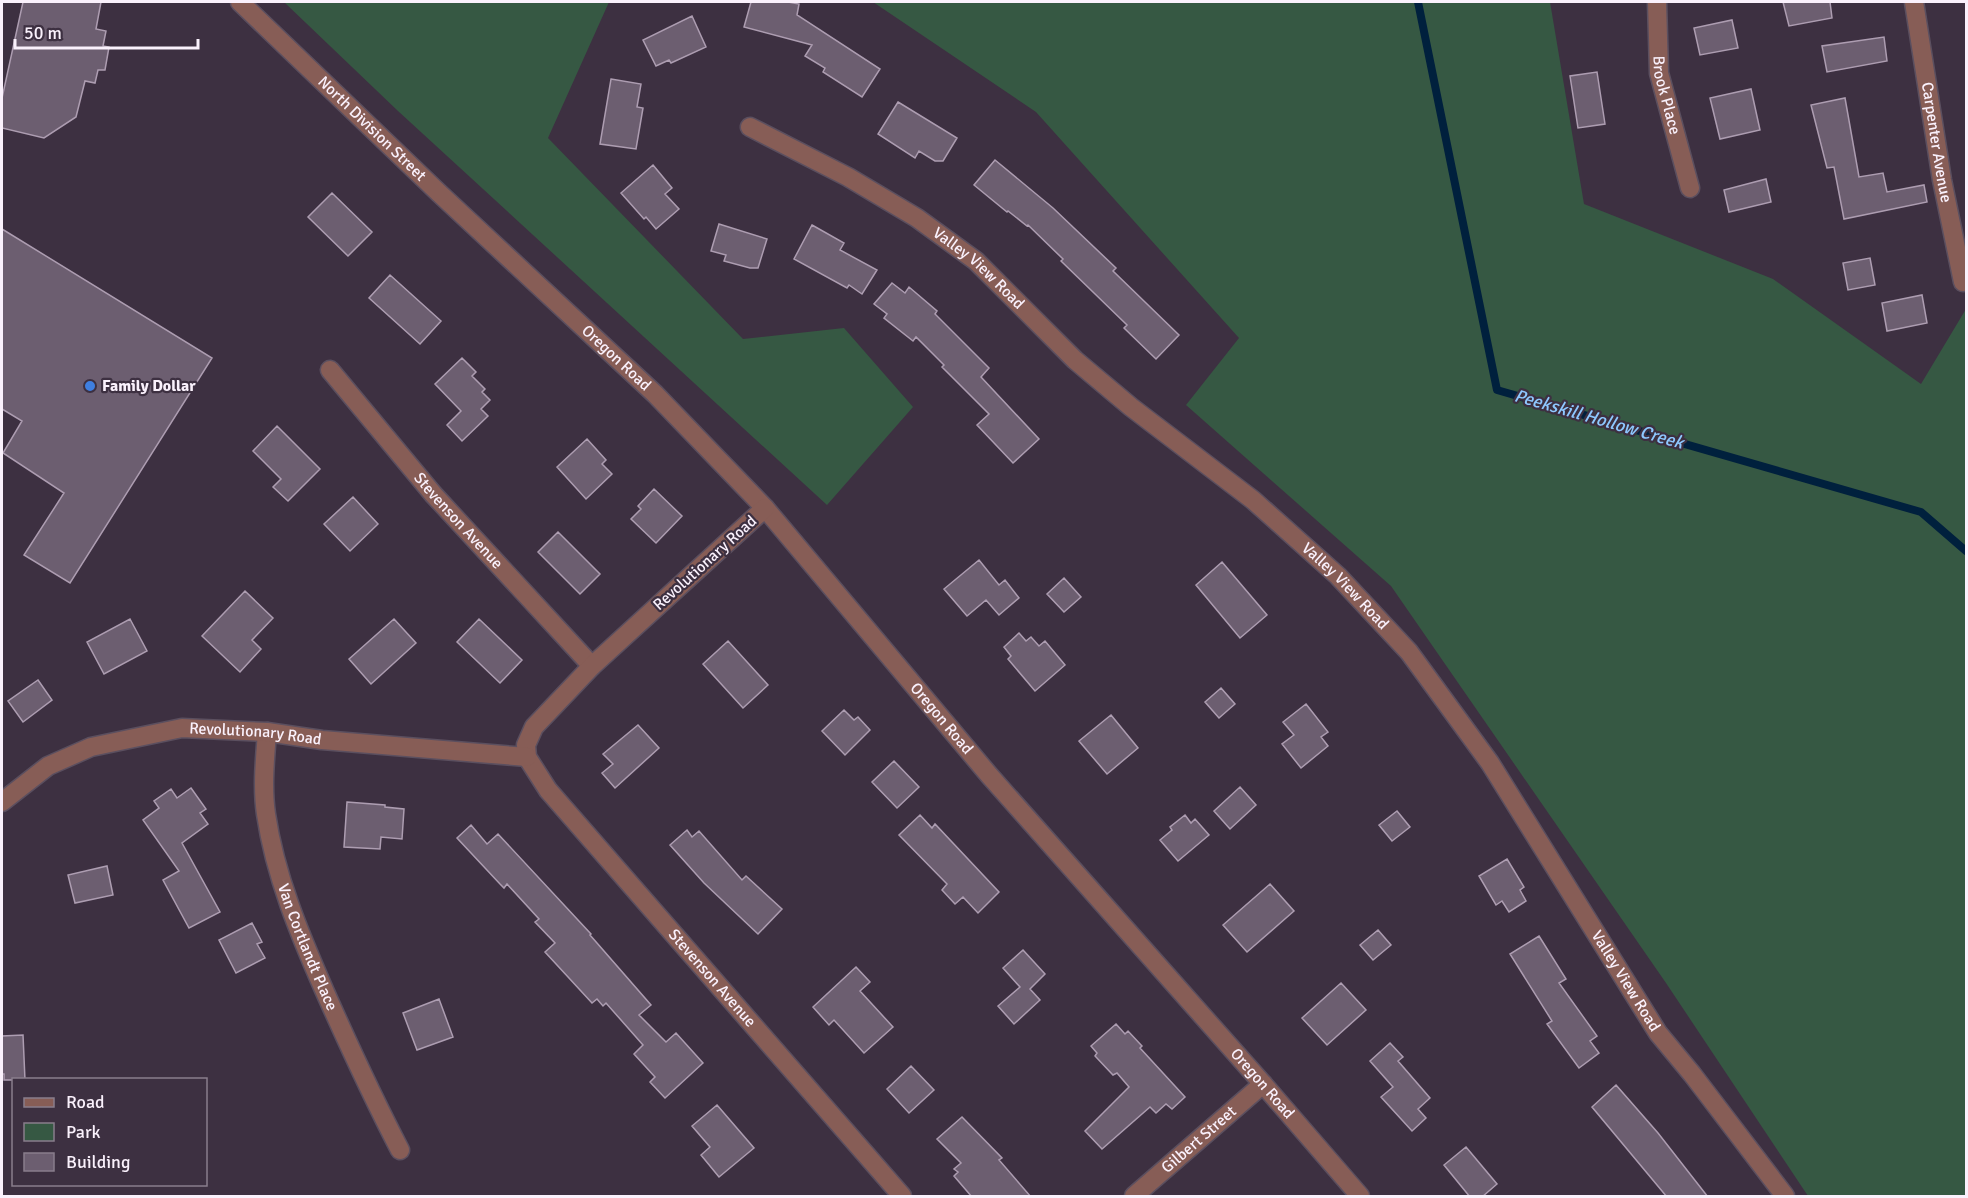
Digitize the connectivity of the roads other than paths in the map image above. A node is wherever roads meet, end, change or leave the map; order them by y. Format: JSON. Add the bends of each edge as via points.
{"nodes":[{"id":1,"x":240,"y":2,"type":"edge"},
{"id":2,"x":1657,"y":2,"type":"edge"},
{"id":3,"x":1914,"y":2,"type":"edge"},
{"id":4,"x":750,"y":127,"type":"dead end"},
{"id":5,"x":1690,"y":188,"type":"dead end"},
{"id":6,"x":506,"y":255,"type":"joint"},
{"id":7,"x":1963,"y":282,"type":"dead end"},
{"id":8,"x":330,"y":370,"type":"dead end"},
{"id":9,"x":765,"y":508,"type":"junction"},
{"id":10,"x":592,"y":666,"type":"junction"},
{"id":11,"x":267,"y":732,"type":"junction"},
{"id":12,"x":527,"y":757,"type":"junction"},
{"id":13,"x":2,"y":802,"type":"edge"},
{"id":14,"x":1263,"y":1084,"type":"junction"},
{"id":15,"x":400,"y":1150,"type":"dead end"},
{"id":16,"x":902,"y":1197,"type":"edge"},
{"id":17,"x":1134,"y":1197,"type":"edge"},
{"id":18,"x":1360,"y":1197,"type":"edge"},
{"id":19,"x":1785,"y":1197,"type":"edge"}],
"edges":[{"from":1,"to":6,"type":"street","name":"North Division Street"},
{"from":2,"to":5,"type":"street","name":"Brook Place","via":[[1659,73]]},
{"from":3,"to":7,"type":"street","name":"Carpenter Avenue","via":[[1942,180]]},
{"from":4,"to":19,"type":"street","name":"Valley View Road","via":[[848,177],[917,218],[976,261],[1075,360],[1252,500],[1338,576],[1409,652],[1452,708],[1659,1033]]},
{"from":6,"to":9,"type":"street","name":"Oregon Road","via":[[654,394]]},
{"from":8,"to":10,"type":"street","name":"Stevenson Avenue","via":[[433,494]]},
{"from":9,"to":10,"type":"street","name":"Revolutionary Road"},
{"from":9,"to":14,"type":"street","name":"Oregon Road","via":[[989,775]]},
{"from":10,"to":12,"type":"street","name":"Revolutionary Road","via":[[534,728],[526,745]]},
{"from":11,"to":12,"type":"street","name":"Revolutionary Road"},
{"from":11,"to":13,"type":"street","name":"Revolutionary Road","via":[[182,729],[92,747],[48,766]]},
{"from":11,"to":15,"type":"street","name":"Van Cortlandt Place","via":[[266,813],[276,863],[304,945],[365,1083]]},
{"from":12,"to":16,"type":"street","name":"Stevenson Avenue","via":[[548,790]]},
{"from":14,"to":17,"type":"street","name":"Gilbert Street"},
{"from":14,"to":18,"type":"street","name":"Oregon Road"}]}
